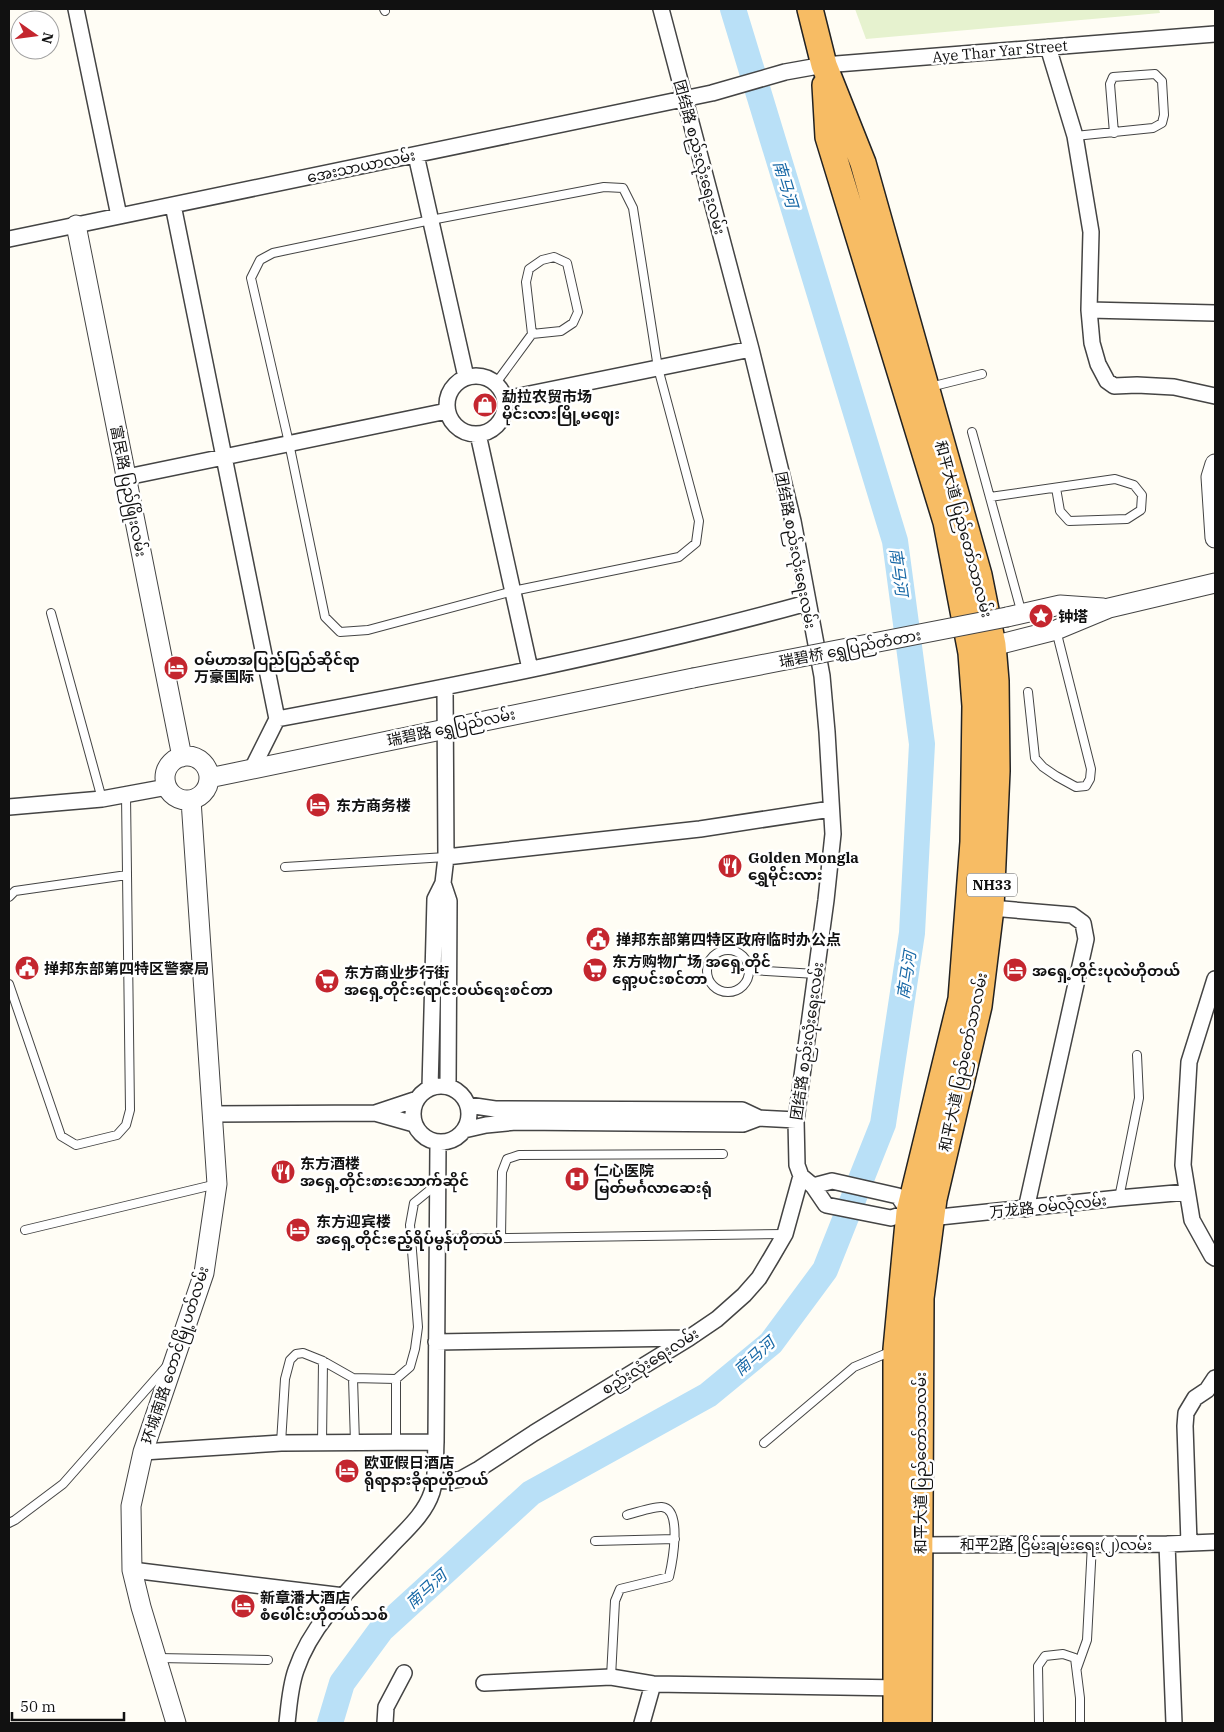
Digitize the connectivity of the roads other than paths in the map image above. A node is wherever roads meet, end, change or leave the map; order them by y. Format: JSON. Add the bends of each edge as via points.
{"nodes":[{"id":1,"x":76,"y":9,"type":"edge"},
{"id":2,"x":661,"y":9,"type":"edge"},
{"id":3,"x":810,"y":9,"type":"edge"},
{"id":4,"x":1215,"y":34,"type":"edge"},
{"id":5,"x":1048,"y":47,"type":"junction"},
{"id":6,"x":824,"y":65,"type":"junction"},
{"id":7,"x":712,"y":94,"type":"joint"},
{"id":8,"x":684,"y":99,"type":"junction"},
{"id":9,"x":1114,"y":133,"type":"junction"},
{"id":10,"x":1075,"y":136,"type":"junction"},
{"id":11,"x":416,"y":154,"type":"junction"},
{"id":12,"x":173,"y":205,"type":"junction"},
{"id":13,"x":118,"y":216,"type":"junction"},
{"id":14,"x":431,"y":220,"type":"junction"},
{"id":15,"x":76,"y":224,"type":"junction"},
{"id":16,"x":10,"y":240,"type":"edge"},
{"id":17,"x":1089,"y":310,"type":"junction"},
{"id":18,"x":1215,"y":313,"type":"edge"},
{"id":19,"x":532,"y":334,"type":"junction"},
{"id":20,"x":751,"y":349,"type":"junction"},
{"id":21,"x":658,"y":368,"type":"junction"},
{"id":22,"x":982,"y":374,"type":"dead end"},
{"id":23,"x":466,"y":377,"type":"junction"},
{"id":24,"x":496,"y":383,"type":"junction"},
{"id":25,"x":926,"y":388,"type":"junction"},
{"id":26,"x":1215,"y":396,"type":"edge"},
{"id":27,"x":505,"y":399,"type":"junction"},
{"id":28,"x":447,"y":411,"type":"junction"},
{"id":29,"x":972,"y":432,"type":"dead end"},
{"id":30,"x":478,"y":434,"type":"junction"},
{"id":31,"x":289,"y":444,"type":"junction"},
{"id":32,"x":224,"y":457,"type":"junction"},
{"id":33,"x":1215,"y":464,"type":"edge"},
{"id":34,"x":127,"y":477,"type":"junction"},
{"id":35,"x":1056,"y":488,"type":"junction"},
{"id":36,"x":990,"y":497,"type":"junction"},
{"id":37,"x":1215,"y":538,"type":"edge"},
{"id":38,"x":1215,"y":583,"type":"edge"},
{"id":39,"x":513,"y":591,"type":"junction"},
{"id":40,"x":807,"y":603,"type":"junction"},
{"id":41,"x":1109,"y":608,"type":"junction"},
{"id":42,"x":51,"y":613,"type":"dead end"},
{"id":43,"x":1014,"y":616,"type":"junction"},
{"id":44,"x":1056,"y":630,"type":"junction"},
{"id":45,"x":982,"y":649,"type":"junction"},
{"id":46,"x":530,"y":669,"type":"junction"},
{"id":47,"x":693,"y":678,"type":"joint"},
{"id":48,"x":445,"y":688,"type":"junction"},
{"id":49,"x":1028,"y":692,"type":"dead end"},
{"id":50,"x":277,"y":719,"type":"junction"},
{"id":51,"x":445,"y":728,"type":"junction"},
{"id":52,"x":182,"y":757,"type":"junction"},
{"id":53,"x":252,"y":769,"type":"junction"},
{"id":54,"x":209,"y":778,"type":"junction"},
{"id":55,"x":167,"y":787,"type":"junction"},
{"id":56,"x":126,"y":795,"type":"junction"},
{"id":57,"x":102,"y":799,"type":"junction"},
{"id":58,"x":191,"y":800,"type":"junction"},
{"id":59,"x":9,"y":807,"type":"edge"},
{"id":60,"x":831,"y":809,"type":"junction"},
{"id":61,"x":446,"y":856,"type":"junction"},
{"id":62,"x":285,"y":866,"type":"dead end"},
{"id":63,"x":127,"y":875,"type":"junction"},
{"id":64,"x":443,"y":883,"type":"junction"},
{"id":65,"x":9,"y":897,"type":"edge"},
{"id":66,"x":991,"y":908,"type":"junction"},
{"id":67,"x":750,"y":970,"type":"junction"},
{"id":68,"x":816,"y":974,"type":"junction"},
{"id":69,"x":1215,"y":980,"type":"edge"},
{"id":70,"x":9,"y":984,"type":"edge"},
{"id":71,"x":1211,"y":1006,"type":"edge"},
{"id":72,"x":1138,"y":1055,"type":"dead end"},
{"id":73,"x":448,"y":1087,"type":"junction"},
{"id":74,"x":430,"y":1088,"type":"junction"},
{"id":75,"x":417,"y":1099,"type":"junction"},
{"id":76,"x":468,"y":1105,"type":"junction"},
{"id":77,"x":375,"y":1113,"type":"junction"},
{"id":78,"x":212,"y":1114,"type":"junction"},
{"id":79,"x":759,"y":1118,"type":"junction"},
{"id":80,"x":796,"y":1120,"type":"junction"},
{"id":81,"x":414,"y":1124,"type":"junction"},
{"id":82,"x":464,"y":1130,"type":"junction"},
{"id":83,"x":438,"y":1143,"type":"junction"},
{"id":84,"x":722,"y":1154,"type":"dead end"},
{"id":85,"x":801,"y":1176,"type":"junction"},
{"id":86,"x":438,"y":1183,"type":"junction"},
{"id":87,"x":216,"y":1184,"type":"junction"},
{"id":88,"x":813,"y":1186,"type":"junction"},
{"id":89,"x":1187,"y":1192,"type":"junction"},
{"id":90,"x":1119,"y":1198,"type":"junction"},
{"id":91,"x":1026,"y":1209,"type":"junction"},
{"id":92,"x":907,"y":1211,"type":"junction"},
{"id":93,"x":25,"y":1230,"type":"dead end"},
{"id":94,"x":785,"y":1234,"type":"junction"},
{"id":95,"x":501,"y":1238,"type":"junction"},
{"id":96,"x":437,"y":1239,"type":"junction"},
{"id":97,"x":1214,"y":1261,"type":"edge"},
{"id":98,"x":688,"y":1338,"type":"junction"},
{"id":99,"x":436,"y":1342,"type":"junction"},
{"id":100,"x":896,"y":1349,"type":"junction"},
{"id":101,"x":177,"y":1354,"type":"junction"},
{"id":102,"x":323,"y":1361,"type":"junction"},
{"id":103,"x":353,"y":1378,"type":"junction"},
{"id":104,"x":1215,"y":1378,"type":"edge"},
{"id":105,"x":396,"y":1379,"type":"junction"},
{"id":106,"x":436,"y":1442,"type":"junction"},
{"id":107,"x":281,"y":1443,"type":"junction"},
{"id":108,"x":322,"y":1443,"type":"junction"},
{"id":109,"x":355,"y":1443,"type":"junction"},
{"id":110,"x":396,"y":1443,"type":"junction"},
{"id":111,"x":764,"y":1443,"type":"dead end"},
{"id":112,"x":143,"y":1452,"type":"junction"},
{"id":113,"x":434,"y":1480,"type":"junction"},
{"id":114,"x":627,"y":1515,"type":"dead end"},
{"id":115,"x":9,"y":1523,"type":"edge"},
{"id":116,"x":675,"y":1540,"type":"junction"},
{"id":117,"x":595,"y":1541,"type":"dead end"},
{"id":118,"x":1215,"y":1542,"type":"edge"},
{"id":119,"x":1189,"y":1543,"type":"junction"},
{"id":120,"x":1092,"y":1544,"type":"junction"},
{"id":121,"x":1167,"y":1544,"type":"junction"},
{"id":122,"x":909,"y":1546,"type":"junction"},
{"id":123,"x":132,"y":1570,"type":"junction"},
{"id":124,"x":344,"y":1596,"type":"junction"},
{"id":125,"x":156,"y":1658,"type":"junction"},
{"id":126,"x":268,"y":1660,"type":"dead end"},
{"id":127,"x":1076,"y":1670,"type":"junction"},
{"id":128,"x":404,"y":1673,"type":"dead end"},
{"id":129,"x":612,"y":1677,"type":"junction"},
{"id":130,"x":484,"y":1682,"type":"dead end"},
{"id":131,"x":653,"y":1684,"type":"junction"},
{"id":132,"x":908,"y":1688,"type":"junction"},
{"id":133,"x":176,"y":1723,"type":"edge"},
{"id":134,"x":287,"y":1723,"type":"edge"},
{"id":135,"x":384,"y":1723,"type":"edge"},
{"id":136,"x":642,"y":1723,"type":"edge"},
{"id":137,"x":896,"y":1723,"type":"edge"},
{"id":138,"x":919,"y":1723,"type":"edge"},
{"id":139,"x":1038,"y":1723,"type":"edge"},
{"id":140,"x":1080,"y":1723,"type":"edge"},
{"id":141,"x":1174,"y":1723,"type":"edge"}],
"edges":[{"from":1,"to":13,"type":"street"},
{"from":2,"to":8,"type":"street","name":"团结路 စည်းလုံးရေးလမ်း"},
{"from":3,"to":6,"type":"highway","name":"和平大道 ပြည်တော်သာလမ်း","number":"NH33"},
{"from":4,"to":5,"type":"street","name":"Aye Thar Yar Street"},
{"from":5,"to":6,"type":"street","name":"Aye Thar Yar Street"},
{"from":5,"to":10,"type":"street"},
{"from":6,"to":7,"type":"street","name":"Aye Thar Yar Street","via":[[785,72]]},
{"from":6,"to":25,"type":"highway","name":"和平大道 ပြည်တော်သာလမ်း","number":"NH33","via":[[863,163]]},
{"from":6,"to":45,"type":"highway","name":"和平大道 ပြည်တော်သာလမ်း","number":"NH33","via":[[828,138]]},
{"from":7,"to":8,"type":"street","name":"အေးသာယာလမ်း"},
{"from":8,"to":11,"type":"street","name":"အေးသာယာလမ်း"},
{"from":8,"to":20,"type":"street","name":"团结路 စည်းလုံးရေးလမ်း"},
{"from":9,"to":9,"type":"lane","via":[[1153,128],[1162,123],[1162,81],[1155,74],[1113,77],[1110,84]]},
{"from":9,"to":10,"type":"lane"},
{"from":10,"to":17,"type":"street","via":[[1091,232]]},
{"from":11,"to":12,"type":"street","name":"အေးသာယာလမ်း"},
{"from":11,"to":14,"type":"street"},
{"from":12,"to":13,"type":"street","name":"အေးသာယာလမ်း"},
{"from":12,"to":32,"type":"street"},
{"from":13,"to":15,"type":"street","name":"အေးသာယာလမ်း"},
{"from":14,"to":21,"type":"lane","via":[[604,187],[623,188],[633,208]]},
{"from":14,"to":23,"type":"street"},
{"from":14,"to":31,"type":"lane","via":[[272,253],[260,260],[251,278]]},
{"from":15,"to":16,"type":"street","name":"အေးသာယာလမ်း"},
{"from":15,"to":34,"type":"street","name":"富民路 ပြည်ဖြိုးလမ်း"},
{"from":17,"to":18,"type":"street"},
{"from":17,"to":26,"type":"street","via":[[1098,364],[1107,381],[1114,386],[1174,387]]},
{"from":19,"to":19,"type":"lane","via":[[526,282],[529,269],[554,257],[567,263],[578,312],[573,323],[561,331]]},
{"from":19,"to":24,"type":"lane"},
{"from":20,"to":21,"type":"street"},
{"from":20,"to":40,"type":"street","name":"团结路 စည်းလုံးရေးလမ်း","via":[[793,521]]},
{"from":21,"to":27,"type":"street"},
{"from":21,"to":39,"type":"lane","via":[[699,521],[696,542],[679,557]]},
{"from":22,"to":25,"type":"lane"},
{"from":23,"to":24,"type":"street","via":[[479,375]]},
{"from":23,"to":28,"type":"street","via":[[449,393]]},
{"from":24,"to":27,"type":"street"},
{"from":25,"to":45,"type":"highway","name":"和平大道 ပြည်တော်သာလမ်း","number":"NH33","via":[[979,575]]},
{"from":27,"to":30,"type":"street","via":[[497,425]]},
{"from":28,"to":30,"type":"street","via":[[456,427]]},
{"from":28,"to":31,"type":"street"},
{"from":29,"to":36,"type":"lane"},
{"from":30,"to":39,"type":"street"},
{"from":31,"to":32,"type":"street"},
{"from":31,"to":39,"type":"lane","via":[[325,617],[340,632],[368,630]]},
{"from":32,"to":34,"type":"street"},
{"from":32,"to":50,"type":"street"},
{"from":33,"to":37,"type":"street","via":[[1211,477]]},
{"from":34,"to":52,"type":"street","name":"富民路 ပြည်ဖြိုးလမ်း"},
{"from":35,"to":35,"type":"lane","via":[[1115,479],[1134,485],[1142,495],[1141,510],[1127,519],[1068,521],[1060,511]]},
{"from":35,"to":36,"type":"lane"},
{"from":36,"to":43,"type":"lane"},
{"from":38,"to":41,"type":"street"},
{"from":39,"to":46,"type":"street"},
{"from":40,"to":46,"type":"street","via":[[726,625]]},
{"from":40,"to":60,"type":"street","name":"团结路 စည်းလုံးရေးလမ်း","via":[[822,676]]},
{"from":41,"to":43,"type":"street","via":[[1060,605]]},
{"from":41,"to":44,"type":"street"},
{"from":42,"to":57,"type":"lane"},
{"from":43,"to":47,"type":"street","name":"瑞碧桥 ရွှေပြည်တံတား","bridge":true},
{"from":44,"to":45,"type":"street"},
{"from":44,"to":49,"type":"lane","via":[[1091,769],[1086,786],[1076,787],[1043,767],[1035,758]]},
{"from":45,"to":66,"type":"highway","name":"和平大道 ပြည်တော်သာလမ်း","number":"NH33","via":[[996,681],[997,771]]},
{"from":45,"to":92,"type":"highway","name":"和平大道 ပြည်တော်သာလမ်း","number":"NH33","via":[[975,706],[973,842],[961,999]]},
{"from":46,"to":48,"type":"street"},
{"from":47,"to":51,"type":"street","name":"瑞碧路 ရွှေပြည်လမ်း"},
{"from":48,"to":50,"type":"street"},
{"from":48,"to":51,"type":"street"},
{"from":50,"to":53,"type":"street"},
{"from":51,"to":53,"type":"street","name":"瑞碧路 ရွှေပြည်လမ်း"},
{"from":51,"to":61,"type":"street"},
{"from":52,"to":54,"type":"street","via":[[201,761]]},
{"from":52,"to":55,"type":"street","via":[[168,768]]},
{"from":53,"to":54,"type":"street","name":"瑞碧路 ရွှေပြည်လမ်း"},
{"from":54,"to":58,"type":"street","via":[[202,795]]},
{"from":55,"to":56,"type":"street"},
{"from":55,"to":58,"type":"street","via":[[177,798]]},
{"from":56,"to":57,"type":"street"},
{"from":56,"to":63,"type":"lane"},
{"from":57,"to":59,"type":"street"},
{"from":58,"to":78,"type":"street","name":"环城南路 တောင်မြို့ပတ်လမ်း"},
{"from":60,"to":61,"type":"street","via":[[700,829]]},
{"from":60,"to":68,"type":"street","name":"团结路 စည်းလုံးရေးလမ်း","via":[[832,834]]},
{"from":61,"to":62,"type":"lane"},
{"from":61,"to":64,"type":"street"},
{"from":63,"to":65,"type":"lane","via":[[14,891]]},
{"from":63,"to":70,"type":"lane","via":[[130,1110],[126,1125],[117,1135],[76,1145],[61,1136]]},
{"from":64,"to":73,"type":"street","via":[[449,901]]},
{"from":64,"to":74,"type":"street","via":[[435,899]]},
{"from":66,"to":91,"type":"street","via":[[1072,915],[1083,923],[1086,938]]},
{"from":66,"to":92,"type":"highway","name":"和平大道 ပြည်တော်သာလမ်း","number":"NH33","via":[[979,1006]]},
{"from":67,"to":67,"type":"lane","via":[[743,955],[728,950],[713,956],[707,972],[714,987],[730,993],[745,986]]},
{"from":67,"to":68,"type":"lane"},
{"from":68,"to":80,"type":"street","name":"团结路 စည်းလုံးရေးလမ်း"},
{"from":69,"to":71,"type":"street"},
{"from":71,"to":89,"type":"street","via":[[1190,1062],[1183,1165]]},
{"from":72,"to":90,"type":"lane","via":[[1139,1098]]},
{"from":73,"to":74,"type":"street"},
{"from":73,"to":76,"type":"street","via":[[464,1098]]},
{"from":74,"to":75,"type":"street"},
{"from":75,"to":77,"type":"street"},
{"from":75,"to":81,"type":"street","via":[[413,1108]]},
{"from":76,"to":79,"type":"street","via":[[495,1109],[742,1110]]},
{"from":76,"to":82,"type":"street","via":[[469,1115]]},
{"from":77,"to":78,"type":"street"},
{"from":77,"to":81,"type":"street"},
{"from":78,"to":87,"type":"street","name":"环城南路 တောင်မြို့ပတ်လမ်း"},
{"from":79,"to":80,"type":"street"},
{"from":79,"to":82,"type":"street","via":[[743,1124],[516,1122]]},
{"from":80,"to":85,"type":"street","name":"团结路 စည်းလုံးရေးလမ်း","via":[[796,1165]]},
{"from":81,"to":83,"type":"street","via":[[423,1136]]},
{"from":82,"to":83,"type":"street","via":[[457,1138]]},
{"from":83,"to":86,"type":"street"},
{"from":84,"to":95,"type":"lane","via":[[519,1155],[507,1159],[502,1172]]},
{"from":85,"to":88,"type":"street"},
{"from":85,"to":94,"type":"street","name":"စည်းလုံးရေးလမ်း"},
{"from":86,"to":96,"type":"street"},
{"from":86,"to":105,"type":"lane","via":[[414,1202],[410,1225],[418,1328],[410,1367]]},
{"from":87,"to":93,"type":"lane"},
{"from":87,"to":101,"type":"street","name":"环城南路 တောင်မြို့ပတ်လမ်း","via":[[204,1274]]},
{"from":88,"to":92,"type":"street","via":[[832,1181]]},
{"from":88,"to":92,"type":"street","via":[[826,1205]]},
{"from":89,"to":90,"type":"street","name":"万龙路 ဝမ်လုံလမ်း"},
{"from":89,"to":97,"type":"street","via":[[1192,1220]]},
{"from":90,"to":91,"type":"street","name":"万龙路 ဝမ်လုံလမ်း"},
{"from":91,"to":92,"type":"street","name":"万龙路 ဝမ်လုံလမ်း"},
{"from":92,"to":100,"type":"highway","name":"和平大道 ပြည်တော်သာလမ်း","number":"NH33"},
{"from":92,"to":122,"type":"highway","name":"和平大道 ပြည်တော်သာလမ်း","number":"NH33","via":[[921,1298]]},
{"from":94,"to":95,"type":"lane"},
{"from":94,"to":98,"type":"street","name":"စည်းလုံးရေးလမ်း","via":[[759,1278],[744,1295],[717,1319]]},
{"from":95,"to":96,"type":"lane"},
{"from":96,"to":99,"type":"street"},
{"from":98,"to":99,"type":"street"},
{"from":98,"to":113,"type":"street","name":"စည်းလုံးရေးလမ်း","via":[[461,1479]]},
{"from":99,"to":106,"type":"street"},
{"from":100,"to":111,"type":"lane","via":[[854,1367]]},
{"from":100,"to":122,"type":"highway","name":"和平大道 ပြည်တော်သာလမ်း","number":"NH33"},
{"from":101,"to":112,"type":"street","name":"环城南路 တောင်မြို့ပတ်လမ်း"},
{"from":101,"to":115,"type":"lane","via":[[63,1484]]},
{"from":102,"to":103,"type":"lane"},
{"from":102,"to":107,"type":"lane","via":[[303,1353],[290,1360],[285,1379]]},
{"from":102,"to":108,"type":"lane"},
{"from":103,"to":105,"type":"lane"},
{"from":103,"to":109,"type":"lane"},
{"from":104,"to":119,"type":"street","via":[[1186,1412]]},
{"from":105,"to":110,"type":"lane"},
{"from":106,"to":110,"type":"street"},
{"from":106,"to":113,"type":"street"},
{"from":107,"to":108,"type":"street"},
{"from":107,"to":112,"type":"street"},
{"from":108,"to":109,"type":"street"},
{"from":109,"to":110,"type":"street"},
{"from":112,"to":123,"type":"street","name":"环城南路 တောင်မြို့ပတ်လမ်း","via":[[131,1506]]},
{"from":113,"to":124,"type":"street","via":[[431,1494],[418,1518]]},
{"from":114,"to":116,"type":"lane","via":[[662,1507],[668,1510],[673,1518]]},
{"from":116,"to":117,"type":"lane"},
{"from":116,"to":129,"type":"lane","via":[[669,1577],[620,1589],[615,1601]]},
{"from":118,"to":119,"type":"street","name":"和平2路 ငြိမ်းချမ်းရေး(၂)လမ်း"},
{"from":119,"to":121,"type":"street","name":"和平2路 ငြိမ်းချမ်းရေး(၂)လမ်း"},
{"from":120,"to":121,"type":"street","name":"和平2路 ငြိမ်းချမ်းရေး(၂)လမ်း"},
{"from":120,"to":122,"type":"street","name":"和平2路 ငြိမ်းချမ်းရေး(၂)လမ်း"},
{"from":120,"to":127,"type":"lane","via":[[1087,1640]]},
{"from":121,"to":141,"type":"street"},
{"from":122,"to":132,"type":"highway","name":"和平大道 ပြည်တော်သာလမ်း","number":"NH33"},
{"from":123,"to":124,"type":"street"},
{"from":123,"to":125,"type":"street","name":"环城南路 တောင်မြို့ပတ်လမ်း"},
{"from":124,"to":134,"type":"street","via":[[314,1632],[305,1649],[291,1691]]},
{"from":125,"to":126,"type":"lane"},
{"from":125,"to":133,"type":"street","name":"环城南路 တောင်မြို့ပတ်လမ်း"},
{"from":127,"to":139,"type":"lane","via":[[1075,1658],[1063,1654],[1045,1656],[1038,1666]]},
{"from":127,"to":140,"type":"lane"},
{"from":128,"to":135,"type":"street","via":[[386,1708]]},
{"from":129,"to":130,"type":"street"},
{"from":129,"to":131,"type":"street"},
{"from":131,"to":132,"type":"street"},
{"from":131,"to":136,"type":"street"},
{"from":132,"to":137,"type":"highway","name":"和平大道 ပြည်တော်သာလမ်း","number":"NH33"},
{"from":132,"to":138,"type":"highway","name":"和平大道 ပြည်တော်သာလမ်း","number":"NH33"}]}
